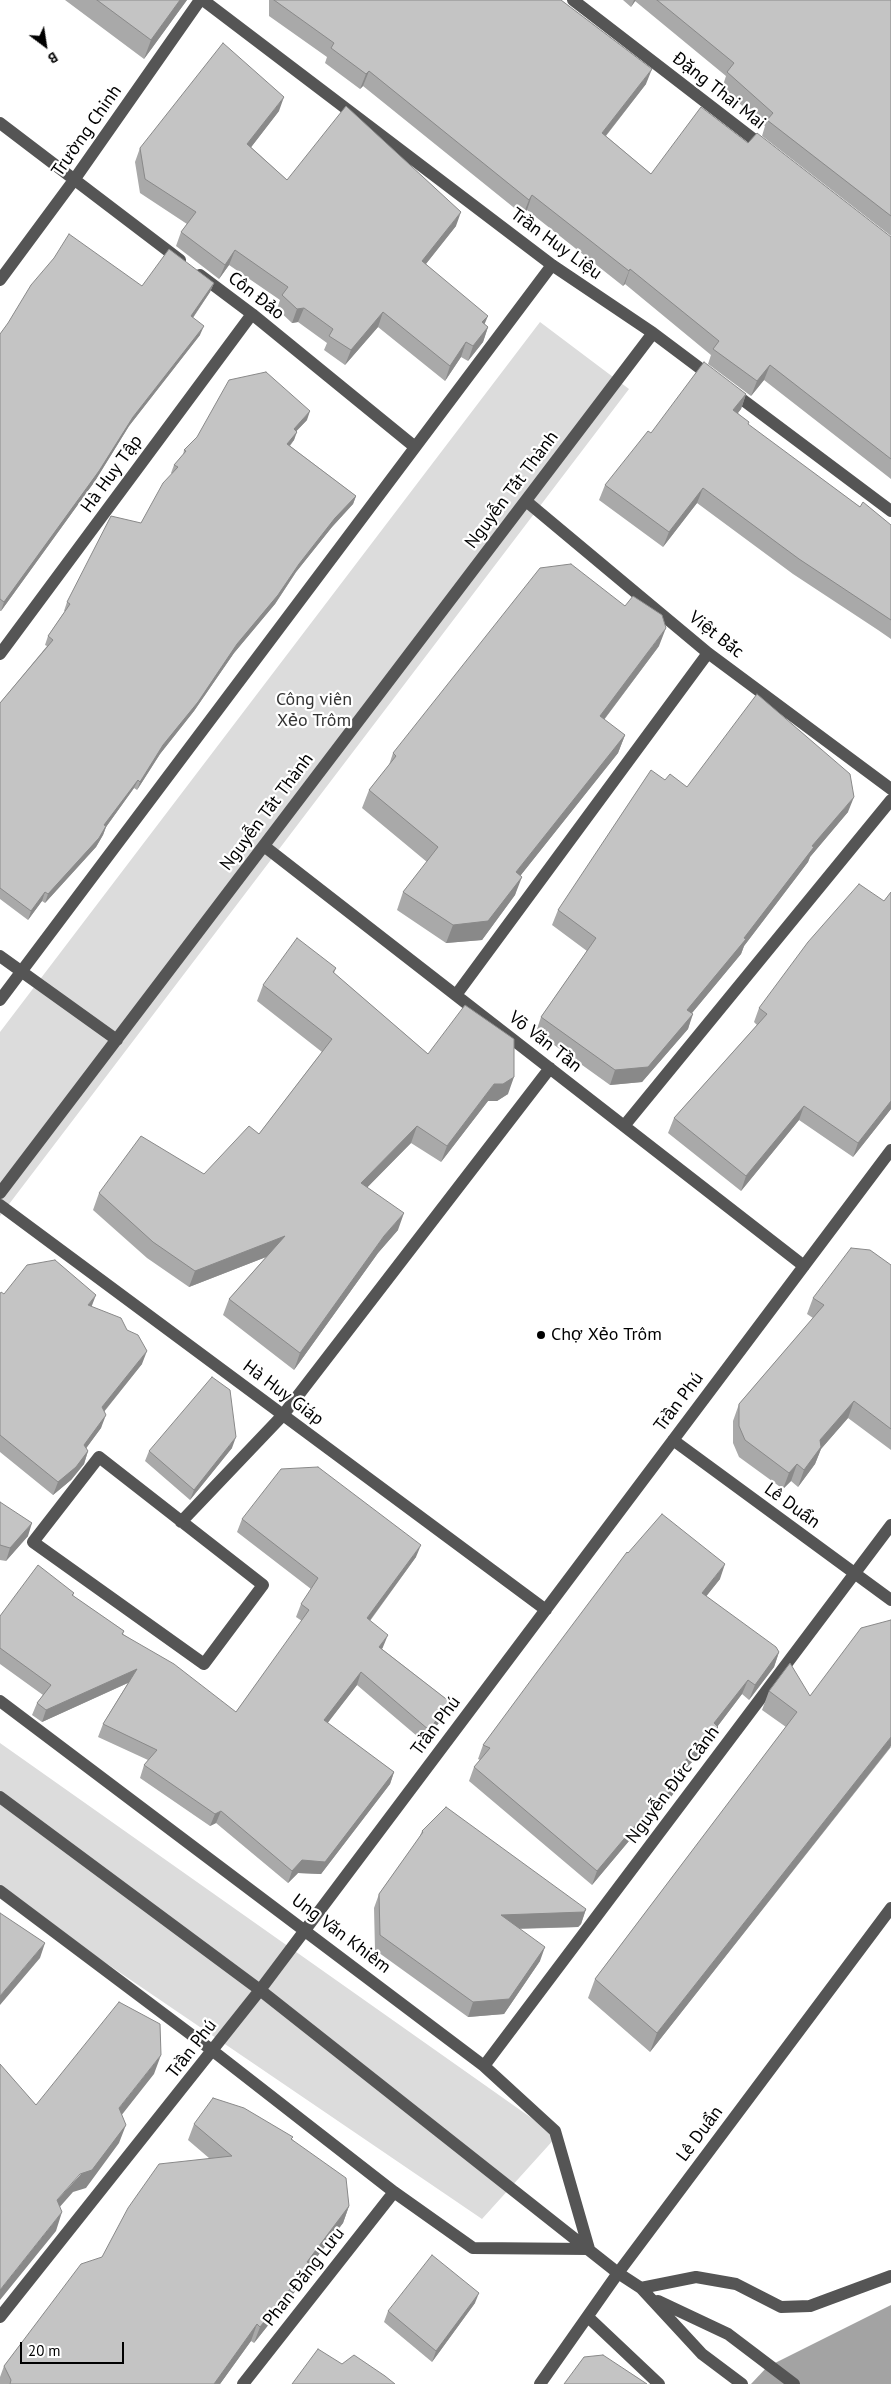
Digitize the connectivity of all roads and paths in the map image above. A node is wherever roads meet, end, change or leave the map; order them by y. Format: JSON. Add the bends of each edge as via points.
{"nodes":[{"id":1,"x":202,"y":0,"type":"edge"},
{"id":2,"x":573,"y":0,"type":"edge"},
{"id":3,"x":0,"y":123,"type":"edge"},
{"id":4,"x":775,"y":156,"type":"edge"},
{"id":5,"x":74,"y":180,"type":"junction"},
{"id":6,"x":552,"y":265,"type":"junction"},
{"id":7,"x":0,"y":280,"type":"edge"},
{"id":8,"x":252,"y":314,"type":"junction"},
{"id":9,"x":653,"y":333,"type":"junction"},
{"id":10,"x":415,"y":447,"type":"junction"},
{"id":11,"x":526,"y":501,"type":"junction"},
{"id":12,"x":891,"y":511,"type":"edge"},
{"id":13,"x":708,"y":653,"type":"junction"},
{"id":14,"x":0,"y":654,"type":"edge"},
{"id":15,"x":891,"y":789,"type":"edge"},
{"id":16,"x":891,"y":800,"type":"edge"},
{"id":17,"x":264,"y":846,"type":"junction"},
{"id":18,"x":0,"y":956,"type":"edge"},
{"id":19,"x":21,"y":972,"type":"junction"},
{"id":20,"x":456,"y":995,"type":"junction"},
{"id":21,"x":0,"y":1000,"type":"edge"},
{"id":22,"x":116,"y":1040,"type":"junction"},
{"id":23,"x":550,"y":1068,"type":"junction"},
{"id":24,"x":624,"y":1126,"type":"junction"},
{"id":25,"x":891,"y":1150,"type":"edge"},
{"id":26,"x":0,"y":1193,"type":"edge"},
{"id":27,"x":0,"y":1205,"type":"edge"},
{"id":28,"x":804,"y":1266,"type":"junction"},
{"id":29,"x":283,"y":1415,"type":"junction"},
{"id":30,"x":673,"y":1440,"type":"junction"},
{"id":31,"x":181,"y":1522,"type":"junction"},
{"id":32,"x":891,"y":1526,"type":"edge"},
{"id":33,"x":854,"y":1573,"type":"junction"},
{"id":34,"x":891,"y":1600,"type":"edge"},
{"id":35,"x":546,"y":1610,"type":"junction"},
{"id":36,"x":0,"y":1701,"type":"edge"},
{"id":37,"x":0,"y":1797,"type":"edge"},
{"id":38,"x":0,"y":1891,"type":"edge"},
{"id":39,"x":891,"y":1908,"type":"edge"},
{"id":40,"x":305,"y":1929,"type":"junction"},
{"id":41,"x":260,"y":1990,"type":"junction"},
{"id":42,"x":213,"y":2051,"type":"junction"},
{"id":43,"x":484,"y":2066,"type":"junction"},
{"id":44,"x":394,"y":2192,"type":"junction"},
{"id":45,"x":589,"y":2249,"type":"junction"},
{"id":46,"x":618,"y":2273,"type":"junction"},
{"id":47,"x":891,"y":2276,"type":"edge"},
{"id":48,"x":641,"y":2288,"type":"junction"},
{"id":49,"x":652,"y":2298,"type":"junction"},
{"id":50,"x":0,"y":2317,"type":"edge"},
{"id":51,"x":588,"y":2317,"type":"junction"},
{"id":52,"x":243,"y":2384,"type":"edge"},
{"id":53,"x":540,"y":2384,"type":"edge"},
{"id":54,"x":659,"y":2384,"type":"edge"},
{"id":55,"x":742,"y":2384,"type":"edge"},
{"id":56,"x":794,"y":2384,"type":"edge"}],
"edges":[{"from":1,"to":5,"type":"street","name":"Trường Chinh"},
{"from":1,"to":6,"type":"street","name":"Trần Huy Liệu"},
{"from":2,"to":4,"type":"street","name":"Đặng Thai Mai"},
{"from":3,"to":5,"type":"street","name":"Côn Đảo"},
{"from":5,"to":7,"type":"street","name":"Trường Chinh"},
{"from":5,"to":8,"type":"street","name":"Côn Đảo"},
{"from":6,"to":9,"type":"street","name":"Trần Huy Liệu"},
{"from":6,"to":10,"type":"street"},
{"from":8,"to":10,"type":"street","name":"Côn Đảo"},
{"from":8,"to":14,"type":"street","name":"Hà Huy Tập"},
{"from":9,"to":11,"type":"street","name":"Nguyễn Tất Thành"},
{"from":9,"to":12,"type":"street","name":"Trần Huy Liệu"},
{"from":10,"to":19,"type":"street"},
{"from":11,"to":13,"type":"street","name":"Việt Bắc"},
{"from":11,"to":17,"type":"street","name":"Nguyễn Tất Thành"},
{"from":13,"to":15,"type":"street","name":"Việt Bắc"},
{"from":13,"to":20,"type":"street"},
{"from":16,"to":24,"type":"street"},
{"from":17,"to":20,"type":"street","name":"Võ Văn Tần"},
{"from":17,"to":22,"type":"street","name":"Nguyễn Tất Thành"},
{"from":18,"to":19,"type":"street"},
{"from":19,"to":21,"type":"street"},
{"from":19,"to":22,"type":"street"},
{"from":20,"to":23,"type":"street","name":"Võ Văn Tần"},
{"from":22,"to":26,"type":"street","name":"Nguyễn Tất Thành"},
{"from":23,"to":24,"type":"street","name":"Võ Văn Tần"},
{"from":23,"to":29,"type":"street"},
{"from":24,"to":28,"type":"street","name":"Võ Văn Tần"},
{"from":25,"to":28,"type":"street","name":"Trần Phú"},
{"from":27,"to":29,"type":"street","name":"Hà Huy Giáp"},
{"from":28,"to":30,"type":"street","name":"Trần Phú"},
{"from":29,"to":31,"type":"street"},
{"from":29,"to":35,"type":"street","name":"Hà Huy Giáp"},
{"from":30,"to":33,"type":"street","name":"Lê Duẩn"},
{"from":30,"to":35,"type":"street","name":"Trần Phú"},
{"from":31,"to":31,"type":"street","via":[[99,1457],[33,1542],[204,1664],[263,1585]]},
{"from":32,"to":33,"type":"street","name":"Nguyễn Đức Cảnh"},
{"from":33,"to":34,"type":"street","name":"Lê Duẩn"},
{"from":33,"to":43,"type":"street","name":"Nguyễn Đức Cảnh"},
{"from":35,"to":40,"type":"street","name":"Trần Phú"},
{"from":36,"to":40,"type":"street","name":"Ung Văn Khiêm"},
{"from":37,"to":41,"type":"street"},
{"from":38,"to":42,"type":"street"},
{"from":39,"to":46,"type":"street","name":"Lê Duẩn"},
{"from":40,"to":41,"type":"street","name":"Trần Phú"},
{"from":40,"to":43,"type":"street","name":"Ung Văn Khiêm"},
{"from":41,"to":42,"type":"street","name":"Trần Phú"},
{"from":41,"to":45,"type":"street"},
{"from":42,"to":44,"type":"street"},
{"from":42,"to":50,"type":"street","name":"Trần Phú"},
{"from":43,"to":45,"type":"street","name":"Ung Văn Khiêm","via":[[554,2131]]},
{"from":44,"to":45,"type":"street","via":[[473,2248]]},
{"from":44,"to":52,"type":"street","name":"Phan Đăng Lưu"},
{"from":45,"to":46,"type":"street"},
{"from":46,"to":48,"type":"street"},
{"from":46,"to":51,"type":"street","name":"Lê Duẩn"},
{"from":47,"to":48,"type":"street","via":[[810,2306],[780,2307],[736,2284],[696,2277]]},
{"from":48,"to":49,"type":"street"},
{"from":49,"to":55,"type":"street","via":[[702,2354]]},
{"from":49,"to":56,"type":"street","via":[[728,2334]]},
{"from":51,"to":53,"type":"street","name":"Lê Duẩn"},
{"from":51,"to":54,"type":"street"}]}
